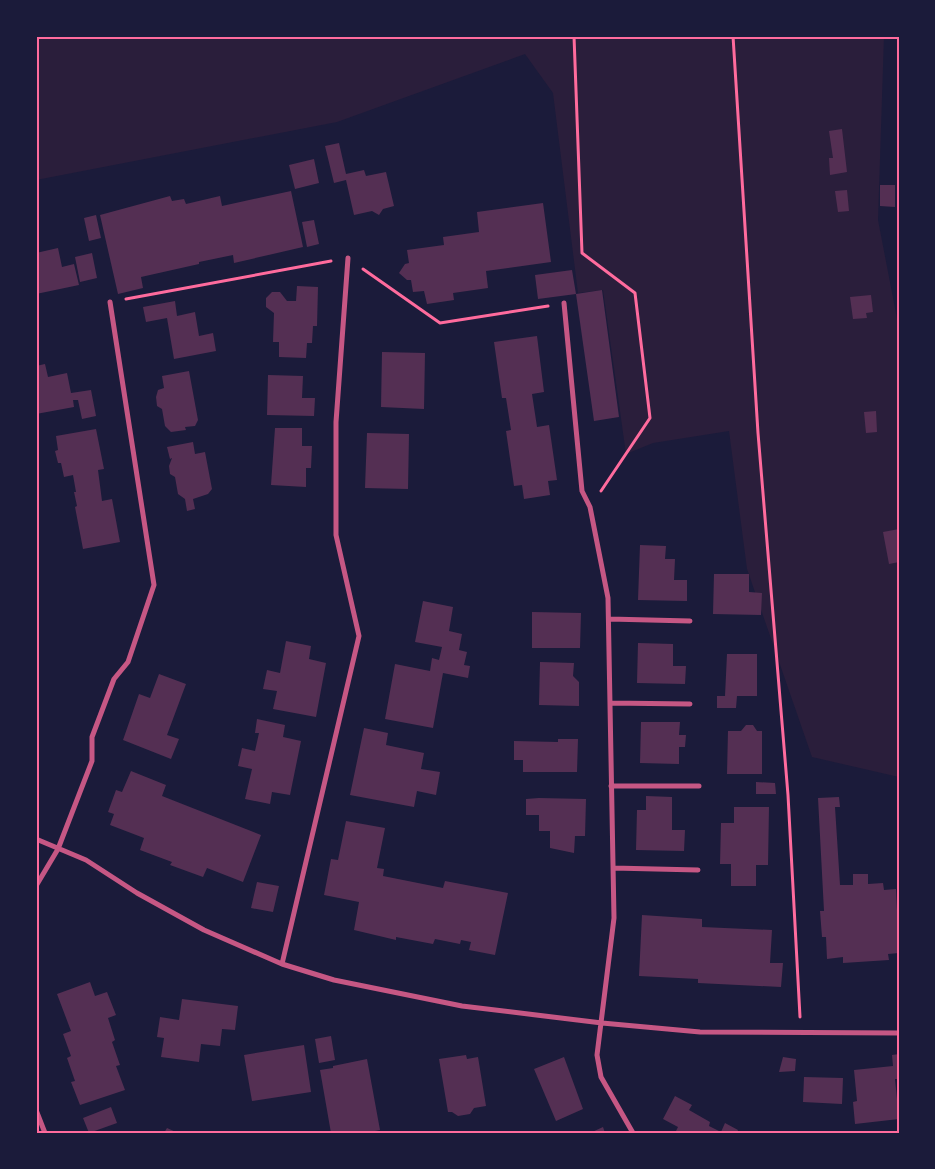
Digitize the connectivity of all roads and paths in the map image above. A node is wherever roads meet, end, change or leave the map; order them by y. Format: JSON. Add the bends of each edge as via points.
{"nodes":[{"id":1,"x":574,"y":36,"type":"edge"},
{"id":2,"x":733,"y":36,"type":"edge"},
{"id":3,"x":348,"y":258,"type":"junction"},
{"id":4,"x":110,"y":302,"type":"joint"},
{"id":5,"x":564,"y":304,"type":"joint"},
{"id":6,"x":590,"y":507,"type":"junction"},
{"id":7,"x":609,"y":619,"type":"junction"},
{"id":8,"x":690,"y":621,"type":"dead end"},
{"id":9,"x":610,"y":703,"type":"junction"},
{"id":10,"x":690,"y":704,"type":"dead end"},
{"id":11,"x":611,"y":786,"type":"junction"},
{"id":12,"x":699,"y":786,"type":"dead end"},
{"id":13,"x":36,"y":839,"type":"edge"},
{"id":14,"x":58,"y":849,"type":"junction"},
{"id":15,"x":613,"y":868,"type":"junction"},
{"id":16,"x":698,"y":870,"type":"dead end"},
{"id":17,"x":36,"y":886,"type":"edge"},
{"id":18,"x":282,"y":964,"type":"junction"},
{"id":19,"x":602,"y":1023,"type":"junction"},
{"id":20,"x":800,"y":1032,"type":"junction"},
{"id":21,"x":899,"y":1033,"type":"edge"},
{"id":22,"x":36,"y":1110,"type":"edge"},
{"id":23,"x":45,"y":1133,"type":"edge"},
{"id":24,"x":634,"y":1133,"type":"edge"}],
"edges":[{"from":1,"to":6,"type":"path","via":[[582,254],[635,293],[650,418]]},
{"from":2,"to":20,"type":"path","via":[[758,433],[788,795]]},
{"from":3,"to":4,"type":"path"},
{"from":3,"to":5,"type":"path","via":[[440,323]]},
{"from":3,"to":18,"type":"street","via":[[336,422],[336,535],[359,636]]},
{"from":4,"to":14,"type":"street","via":[[154,585],[128,662],[114,679],[92,737],[92,761]]},
{"from":5,"to":6,"type":"street","via":[[582,492]]},
{"from":6,"to":7,"type":"street","via":[[608,598]]},
{"from":7,"to":8,"type":"street"},
{"from":7,"to":9,"type":"street"},
{"from":9,"to":10,"type":"street"},
{"from":9,"to":11,"type":"street"},
{"from":11,"to":12,"type":"street"},
{"from":11,"to":15,"type":"street"},
{"from":13,"to":14,"type":"street"},
{"from":14,"to":17,"type":"street"},
{"from":14,"to":18,"type":"street","via":[[86,860],[204,930]]},
{"from":15,"to":16,"type":"street"},
{"from":15,"to":19,"type":"street","via":[[614,918]]},
{"from":18,"to":19,"type":"street","via":[[334,980],[462,1006]]},
{"from":19,"to":20,"type":"street","via":[[700,1032]]},
{"from":19,"to":24,"type":"street","via":[[598,1055],[601,1077]]},
{"from":20,"to":21,"type":"street"},
{"from":22,"to":23,"type":"street"}]}
